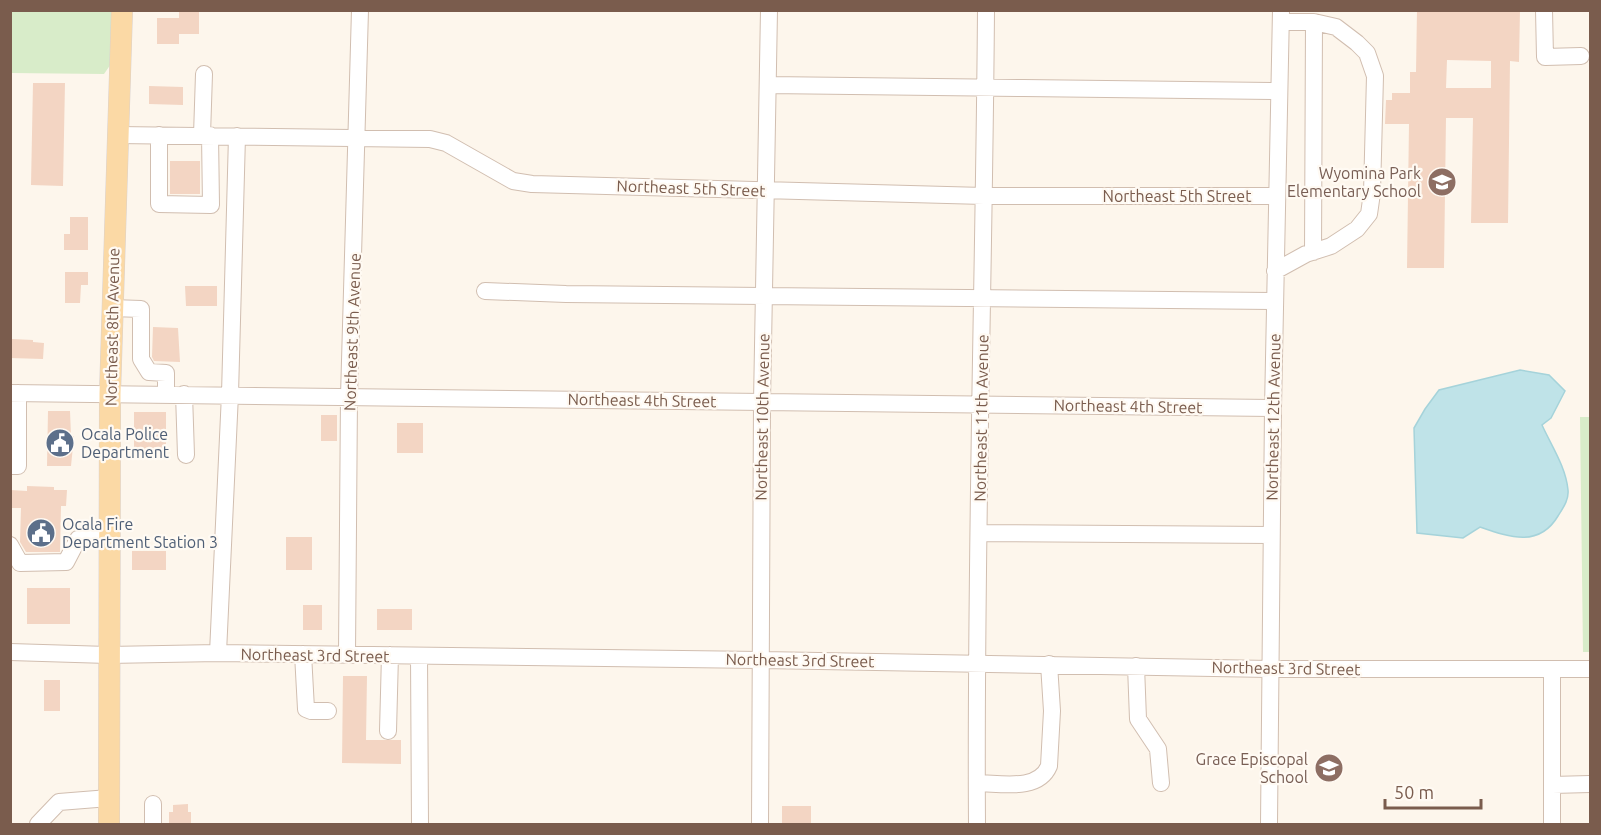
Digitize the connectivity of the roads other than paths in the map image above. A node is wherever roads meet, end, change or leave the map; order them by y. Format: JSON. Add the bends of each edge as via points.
{"nodes":[{"id":1,"x":122,"y":10,"type":"edge"},
{"id":2,"x":360,"y":10,"type":"edge"},
{"id":3,"x":769,"y":10,"type":"edge"},
{"id":4,"x":986,"y":10,"type":"edge"},
{"id":5,"x":1544,"y":10,"type":"edge"},
{"id":6,"x":1281,"y":16,"type":"edge"},
{"id":7,"x":1314,"y":22,"type":"junction"},
{"id":8,"x":1581,"y":56,"type":"dead end"},
{"id":9,"x":204,"y":75,"type":"dead end"},
{"id":10,"x":768,"y":85,"type":"junction"},
{"id":11,"x":985,"y":86,"type":"junction"},
{"id":12,"x":1279,"y":91,"type":"junction"},
{"id":13,"x":117,"y":135,"type":"junction"},
{"id":14,"x":159,"y":135,"type":"junction"},
{"id":15,"x":206,"y":135,"type":"junction"},
{"id":16,"x":237,"y":136,"type":"junction"},
{"id":17,"x":357,"y":139,"type":"junction"},
{"id":18,"x":766,"y":190,"type":"junction"},
{"id":19,"x":984,"y":196,"type":"junction"},
{"id":20,"x":1276,"y":196,"type":"junction"},
{"id":21,"x":1313,"y":252,"type":"junction"},
{"id":22,"x":1275,"y":271,"type":"junction"},
{"id":23,"x":484,"y":291,"type":"dead end"},
{"id":24,"x":764,"y":296,"type":"junction"},
{"id":25,"x":983,"y":297,"type":"junction"},
{"id":26,"x":1274,"y":301,"type":"junction"},
{"id":27,"x":112,"y":308,"type":"junction"},
{"id":28,"x":14,"y":393,"type":"edge"},
{"id":29,"x":110,"y":394,"type":"junction"},
{"id":30,"x":166,"y":394,"type":"junction"},
{"id":31,"x":184,"y":394,"type":"junction"},
{"id":32,"x":230,"y":394,"type":"junction"},
{"id":33,"x":349,"y":396,"type":"junction"},
{"id":34,"x":762,"y":402,"type":"junction"},
{"id":35,"x":982,"y":403,"type":"junction"},
{"id":36,"x":1273,"y":408,"type":"junction"},
{"id":37,"x":186,"y":455,"type":"dead end"},
{"id":38,"x":10,"y":466,"type":"edge"},
{"id":39,"x":979,"y":532,"type":"junction"},
{"id":40,"x":1271,"y":535,"type":"junction"},
{"id":41,"x":109,"y":539,"type":"junction"},
{"id":42,"x":10,"y":544,"type":"edge"},
{"id":43,"x":10,"y":652,"type":"edge"},
{"id":44,"x":218,"y":653,"type":"junction"},
{"id":45,"x":303,"y":654,"type":"junction"},
{"id":46,"x":347,"y":654,"type":"junction"},
{"id":47,"x":108,"y":655,"type":"junction"},
{"id":48,"x":390,"y":655,"type":"junction"},
{"id":49,"x":419,"y":656,"type":"junction"},
{"id":50,"x":760,"y":660,"type":"junction"},
{"id":51,"x":976,"y":663,"type":"junction"},
{"id":52,"x":1049,"y":664,"type":"junction"},
{"id":53,"x":1136,"y":666,"type":"junction"},
{"id":54,"x":1270,"y":669,"type":"junction"},
{"id":55,"x":1552,"y":669,"type":"junction"},
{"id":56,"x":1590,"y":669,"type":"edge"},
{"id":57,"x":328,"y":711,"type":"dead end"},
{"id":58,"x":388,"y":731,"type":"dead end"},
{"id":59,"x":977,"y":783,"type":"junction"},
{"id":60,"x":1161,"y":783,"type":"dead end"},
{"id":61,"x":1590,"y":784,"type":"edge"},
{"id":62,"x":1552,"y":785,"type":"junction"},
{"id":63,"x":109,"y":798,"type":"junction"},
{"id":64,"x":153,"y":804,"type":"dead end"},
{"id":65,"x":38,"y":825,"type":"edge"},
{"id":66,"x":109,"y":825,"type":"edge"},
{"id":67,"x":153,"y":825,"type":"edge"},
{"id":68,"x":420,"y":825,"type":"edge"},
{"id":69,"x":760,"y":825,"type":"edge"},
{"id":70,"x":977,"y":825,"type":"edge"},
{"id":71,"x":1269,"y":825,"type":"edge"},
{"id":72,"x":1552,"y":825,"type":"edge"}],
"edges":[{"from":1,"to":13,"type":"main road","name":"Northeast 8th Avenue"},
{"from":2,"to":17,"type":"street","name":"Northeast 9th Avenue"},
{"from":3,"to":10,"type":"street","name":"Northeast 10th Avenue"},
{"from":4,"to":11,"type":"street","name":"Northeast 11th Avenue"},
{"from":5,"to":8,"type":"street","via":[[1545,57]]},
{"from":6,"to":7,"type":"street"},
{"from":6,"to":12,"type":"street","name":"Northeast 12th Avenue"},
{"from":7,"to":21,"type":"street"},
{"from":7,"to":21,"type":"street","via":[[1336,27],[1357,43],[1367,53],[1375,76],[1370,214],[1357,229],[1331,246]]},
{"from":9,"to":15,"type":"street"},
{"from":10,"to":11,"type":"street"},
{"from":10,"to":18,"type":"street","name":"Northeast 10th Avenue"},
{"from":11,"to":12,"type":"street"},
{"from":11,"to":19,"type":"street","name":"Northeast 11th Avenue"},
{"from":12,"to":20,"type":"street","name":"Northeast 12th Avenue"},
{"from":13,"to":14,"type":"street","name":"Northeast 5th Street"},
{"from":13,"to":27,"type":"main road","name":"Northeast 8th Avenue"},
{"from":14,"to":15,"type":"street","name":"Northeast 5th Street"},
{"from":14,"to":15,"type":"street","via":[[159,204],[211,205]]},
{"from":15,"to":16,"type":"street","name":"Northeast 5th Street"},
{"from":16,"to":17,"type":"street","name":"Northeast 5th Street"},
{"from":16,"to":32,"type":"street"},
{"from":17,"to":18,"type":"street","name":"Northeast 5th Street","via":[[430,139],[513,181],[532,184]]},
{"from":17,"to":33,"type":"street","name":"Northeast 9th Avenue"},
{"from":18,"to":19,"type":"street","name":"Northeast 5th Street"},
{"from":18,"to":24,"type":"street","name":"Northeast 10th Avenue"},
{"from":19,"to":20,"type":"street","name":"Northeast 5th Street"},
{"from":19,"to":25,"type":"street","name":"Northeast 11th Avenue"},
{"from":20,"to":22,"type":"street","name":"Northeast 12th Avenue"},
{"from":21,"to":22,"type":"street"},
{"from":22,"to":26,"type":"street","name":"Northeast 12th Avenue"},
{"from":23,"to":24,"type":"street"},
{"from":24,"to":25,"type":"street"},
{"from":24,"to":34,"type":"street","name":"Northeast 10th Avenue"},
{"from":25,"to":26,"type":"street"},
{"from":25,"to":35,"type":"street","name":"Northeast 11th Avenue"},
{"from":26,"to":36,"type":"street","name":"Northeast 12th Avenue"},
{"from":27,"to":29,"type":"main road","name":"Northeast 8th Avenue"},
{"from":27,"to":30,"type":"street","via":[[141,309],[141,359],[149,372],[166,373]]},
{"from":28,"to":29,"type":"street","name":"Northeast 4th Street"},
{"from":28,"to":38,"type":"street","via":[[18,466]]},
{"from":29,"to":30,"type":"street","name":"Northeast 4th Street"},
{"from":29,"to":41,"type":"main road","name":"Northeast 8th Avenue"},
{"from":30,"to":31,"type":"street","name":"Northeast 4th Street"},
{"from":31,"to":32,"type":"street","name":"Northeast 4th Street"},
{"from":31,"to":37,"type":"street"},
{"from":32,"to":33,"type":"street","name":"Northeast 4th Street"},
{"from":32,"to":44,"type":"street"},
{"from":33,"to":34,"type":"street","name":"Northeast 4th Street"},
{"from":33,"to":46,"type":"street","name":"Northeast 9th Avenue"},
{"from":34,"to":35,"type":"street","name":"Northeast 4th Street"},
{"from":34,"to":50,"type":"street","name":"Northeast 10th Avenue"},
{"from":35,"to":36,"type":"street","name":"Northeast 4th Street"},
{"from":35,"to":39,"type":"street","name":"Northeast 11th Avenue"},
{"from":36,"to":40,"type":"street","name":"Northeast 12th Avenue"},
{"from":39,"to":40,"type":"street"},
{"from":39,"to":51,"type":"street","name":"Northeast 11th Avenue"},
{"from":40,"to":54,"type":"street","name":"Northeast 12th Avenue"},
{"from":41,"to":42,"type":"street","via":[[78,539],[66,562],[20,562]]},
{"from":41,"to":47,"type":"main road","name":"Northeast 8th Avenue"},
{"from":43,"to":47,"type":"street","name":"Northeast 3rd Street"},
{"from":44,"to":45,"type":"street","name":"Northeast 3rd Street"},
{"from":44,"to":47,"type":"street","name":"Northeast 3rd Street"},
{"from":45,"to":46,"type":"street","name":"Northeast 3rd Street"},
{"from":45,"to":57,"type":"street","via":[[306,708]]},
{"from":46,"to":48,"type":"street","name":"Northeast 3rd Street"},
{"from":47,"to":63,"type":"main road","name":"Northeast 8th Avenue"},
{"from":48,"to":49,"type":"street","name":"Northeast 3rd Street"},
{"from":48,"to":58,"type":"street"},
{"from":49,"to":50,"type":"street","name":"Northeast 3rd Street"},
{"from":49,"to":68,"type":"street"},
{"from":50,"to":51,"type":"street","name":"Northeast 3rd Street"},
{"from":50,"to":69,"type":"street","name":"Northeast 10th Avenue"},
{"from":51,"to":52,"type":"street","name":"Northeast 3rd Street"},
{"from":51,"to":59,"type":"street","name":"Northeast 11th Avenue"},
{"from":52,"to":53,"type":"street","name":"Northeast 3rd Street"},
{"from":52,"to":59,"type":"street","via":[[1052,711],[1046,773],[1026,783]]},
{"from":53,"to":54,"type":"street","name":"Northeast 3rd Street"},
{"from":53,"to":60,"type":"street","via":[[1138,719],[1158,749]]},
{"from":54,"to":55,"type":"street","name":"Northeast 3rd Street"},
{"from":54,"to":71,"type":"street","name":"Northeast 12th Avenue"},
{"from":55,"to":56,"type":"street","name":"Northeast 3rd Street"},
{"from":55,"to":62,"type":"street"},
{"from":59,"to":70,"type":"street","name":"Northeast 11th Avenue"},
{"from":61,"to":62,"type":"street"},
{"from":62,"to":72,"type":"street"},
{"from":63,"to":65,"type":"street","via":[[59,802]]},
{"from":63,"to":66,"type":"main road","name":"Northeast 8th Avenue"},
{"from":64,"to":67,"type":"street"}]}
